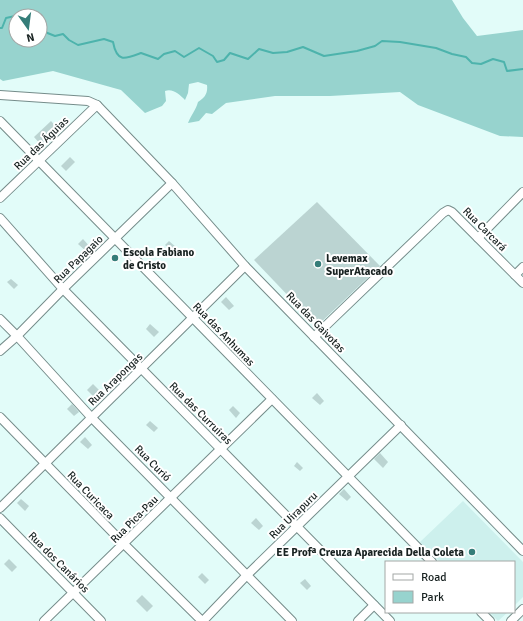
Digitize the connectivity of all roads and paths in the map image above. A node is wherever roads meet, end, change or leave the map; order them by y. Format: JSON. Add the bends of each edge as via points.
{"nodes":[{"id":1,"x":0,"y":95,"type":"edge"},
{"id":2,"x":97,"y":105,"type":"junction"},
{"id":3,"x":0,"y":121,"type":"edge"},
{"id":4,"x":39,"y":160,"type":"junction"},
{"id":5,"x":172,"y":183,"type":"junction"},
{"id":6,"x":523,"y":192,"type":"edge"},
{"id":7,"x":0,"y":198,"type":"edge"},
{"id":8,"x":0,"y":218,"type":"edge"},
{"id":9,"x":478,"y":238,"type":"junction"},
{"id":10,"x":115,"y":239,"type":"junction"},
{"id":11,"x":246,"y":266,"type":"junction"},
{"id":12,"x":523,"y":267,"type":"edge"},
{"id":13,"x":515,"y":275,"type":"junction"},
{"id":14,"x":523,"y":283,"type":"edge"},
{"id":15,"x":63,"y":289,"type":"junction"},
{"id":16,"x":193,"y":318,"type":"junction"},
{"id":17,"x":0,"y":319,"type":"edge"},
{"id":18,"x":17,"y":336,"type":"junction"},
{"id":19,"x":314,"y":337,"type":"junction"},
{"id":20,"x":0,"y":351,"type":"edge"},
{"id":21,"x":141,"y":368,"type":"junction"},
{"id":22,"x":272,"y":399,"type":"junction"},
{"id":23,"x":0,"y":417,"type":"edge"},
{"id":24,"x":92,"y":417,"type":"junction"},
{"id":25,"x":401,"y":426,"type":"junction"},
{"id":26,"x":221,"y":449,"type":"junction"},
{"id":27,"x":45,"y":463,"type":"junction"},
{"id":28,"x":348,"y":476,"type":"junction"},
{"id":29,"x":171,"y":498,"type":"junction"},
{"id":30,"x":0,"y":508,"type":"edge"},
{"id":31,"x":0,"y":518,"type":"edge"},
{"id":32,"x":297,"y":526,"type":"junction"},
{"id":33,"x":124,"y":544,"type":"junction"},
{"id":34,"x":523,"y":551,"type":"edge"},
{"id":35,"x":431,"y":561,"type":"edge"},
{"id":36,"x":247,"y":575,"type":"junction"},
{"id":37,"x":74,"y":592,"type":"junction"},
{"id":38,"x":374,"y":605,"type":"junction"},
{"id":39,"x":523,"y":609,"type":"edge"},
{"id":40,"x":482,"y":613,"type":"edge"},
{"id":41,"x":44,"y":621,"type":"edge"},
{"id":42,"x":101,"y":621,"type":"edge"},
{"id":43,"x":202,"y":621,"type":"edge"},
{"id":44,"x":292,"y":621,"type":"edge"},
{"id":45,"x":358,"y":621,"type":"edge"},
{"id":46,"x":390,"y":621,"type":"edge"},
{"id":47,"x":490,"y":621,"type":"edge"},
{"id":48,"x":511,"y":621,"type":"edge"}],
"edges":[{"from":1,"to":2,"type":"street","via":[[88,101]]},
{"from":2,"to":4,"type":"street","name":"Rua das Águias"},
{"from":2,"to":5,"type":"street","name":"Rua das Gaivotas"},
{"from":3,"to":4,"type":"street","name":"Rua das Anhumas"},
{"from":4,"to":7,"type":"street","name":"Rua das Águias"},
{"from":4,"to":10,"type":"street","name":"Rua das Anhumas"},
{"from":5,"to":10,"type":"street","name":"Rua Papagaio"},
{"from":5,"to":11,"type":"street","name":"Rua das Gaivotas"},
{"from":6,"to":9,"type":"street"},
{"from":8,"to":15,"type":"street","name":"Rua das Curruiras"},
{"from":9,"to":13,"type":"street","name":"Rua Carcará"},
{"from":9,"to":19,"type":"street","name":"Rua Carcará","via":[[452,212],[448,210],[443,213]]},
{"from":10,"to":15,"type":"street","name":"Rua Papagaio"},
{"from":10,"to":16,"type":"street","name":"Rua das Anhumas"},
{"from":11,"to":16,"type":"street","name":"Rua Arapongas"},
{"from":11,"to":19,"type":"street","name":"Rua das Gaivotas"},
{"from":12,"to":13,"type":"street"},
{"from":13,"to":14,"type":"street","name":"Rua Carcará"},
{"from":15,"to":18,"type":"street","name":"Rua Papagaio"},
{"from":15,"to":21,"type":"street","name":"Rua das Curruiras"},
{"from":16,"to":21,"type":"street","name":"Rua Arapongas"},
{"from":16,"to":22,"type":"street","name":"Rua das Anhumas"},
{"from":17,"to":18,"type":"street","name":"Rua Curió"},
{"from":18,"to":20,"type":"street","name":"Rua Papagaio"},
{"from":18,"to":24,"type":"street","name":"Rua Curió"},
{"from":19,"to":25,"type":"street","name":"Rua das Gaivotas"},
{"from":21,"to":24,"type":"street","name":"Rua Arapongas"},
{"from":21,"to":26,"type":"street","name":"Rua das Curruiras"},
{"from":22,"to":26,"type":"street","name":"Rua Pica-Pau"},
{"from":22,"to":28,"type":"street","name":"Rua das Anhumas"},
{"from":23,"to":27,"type":"street","name":"Rua Curicaca"},
{"from":24,"to":27,"type":"street","name":"Rua Arapongas"},
{"from":24,"to":29,"type":"street","name":"Rua Curió"},
{"from":25,"to":28,"type":"street","name":"Rua Uirapuru"},
{"from":25,"to":34,"type":"street","name":"Rua das Gaivotas"},
{"from":26,"to":29,"type":"street","name":"Rua Pica-Pau"},
{"from":26,"to":32,"type":"street","name":"Rua das Curruiras"},
{"from":27,"to":30,"type":"street","name":"Rua Arapongas"},
{"from":27,"to":33,"type":"street","name":"Rua Curicaca"},
{"from":28,"to":32,"type":"street","name":"Rua Uirapuru"},
{"from":28,"to":35,"type":"street","name":"Rua das Anhumas"},
{"from":29,"to":33,"type":"street","name":"Rua Pica-Pau"},
{"from":29,"to":36,"type":"street","name":"Rua Curió"},
{"from":31,"to":37,"type":"street","name":"Rua dos Canários"},
{"from":32,"to":36,"type":"street","name":"Rua Uirapuru"},
{"from":32,"to":38,"type":"street","name":"Rua das Curruiras"},
{"from":33,"to":37,"type":"street","name":"Rua Pica-Pau"},
{"from":33,"to":43,"type":"street","name":"Rua Curicaca"},
{"from":36,"to":43,"type":"street","name":"Rua Uirapuru"},
{"from":36,"to":44,"type":"street","name":"Rua Curió"},
{"from":37,"to":41,"type":"street","name":"Rua Pica-Pau"},
{"from":37,"to":42,"type":"street","name":"Rua dos Canários"},
{"from":38,"to":45,"type":"street"},
{"from":38,"to":46,"type":"street","name":"Rua das Curruiras"},
{"from":39,"to":48,"type":"street"},
{"from":40,"to":47,"type":"street"}]}
